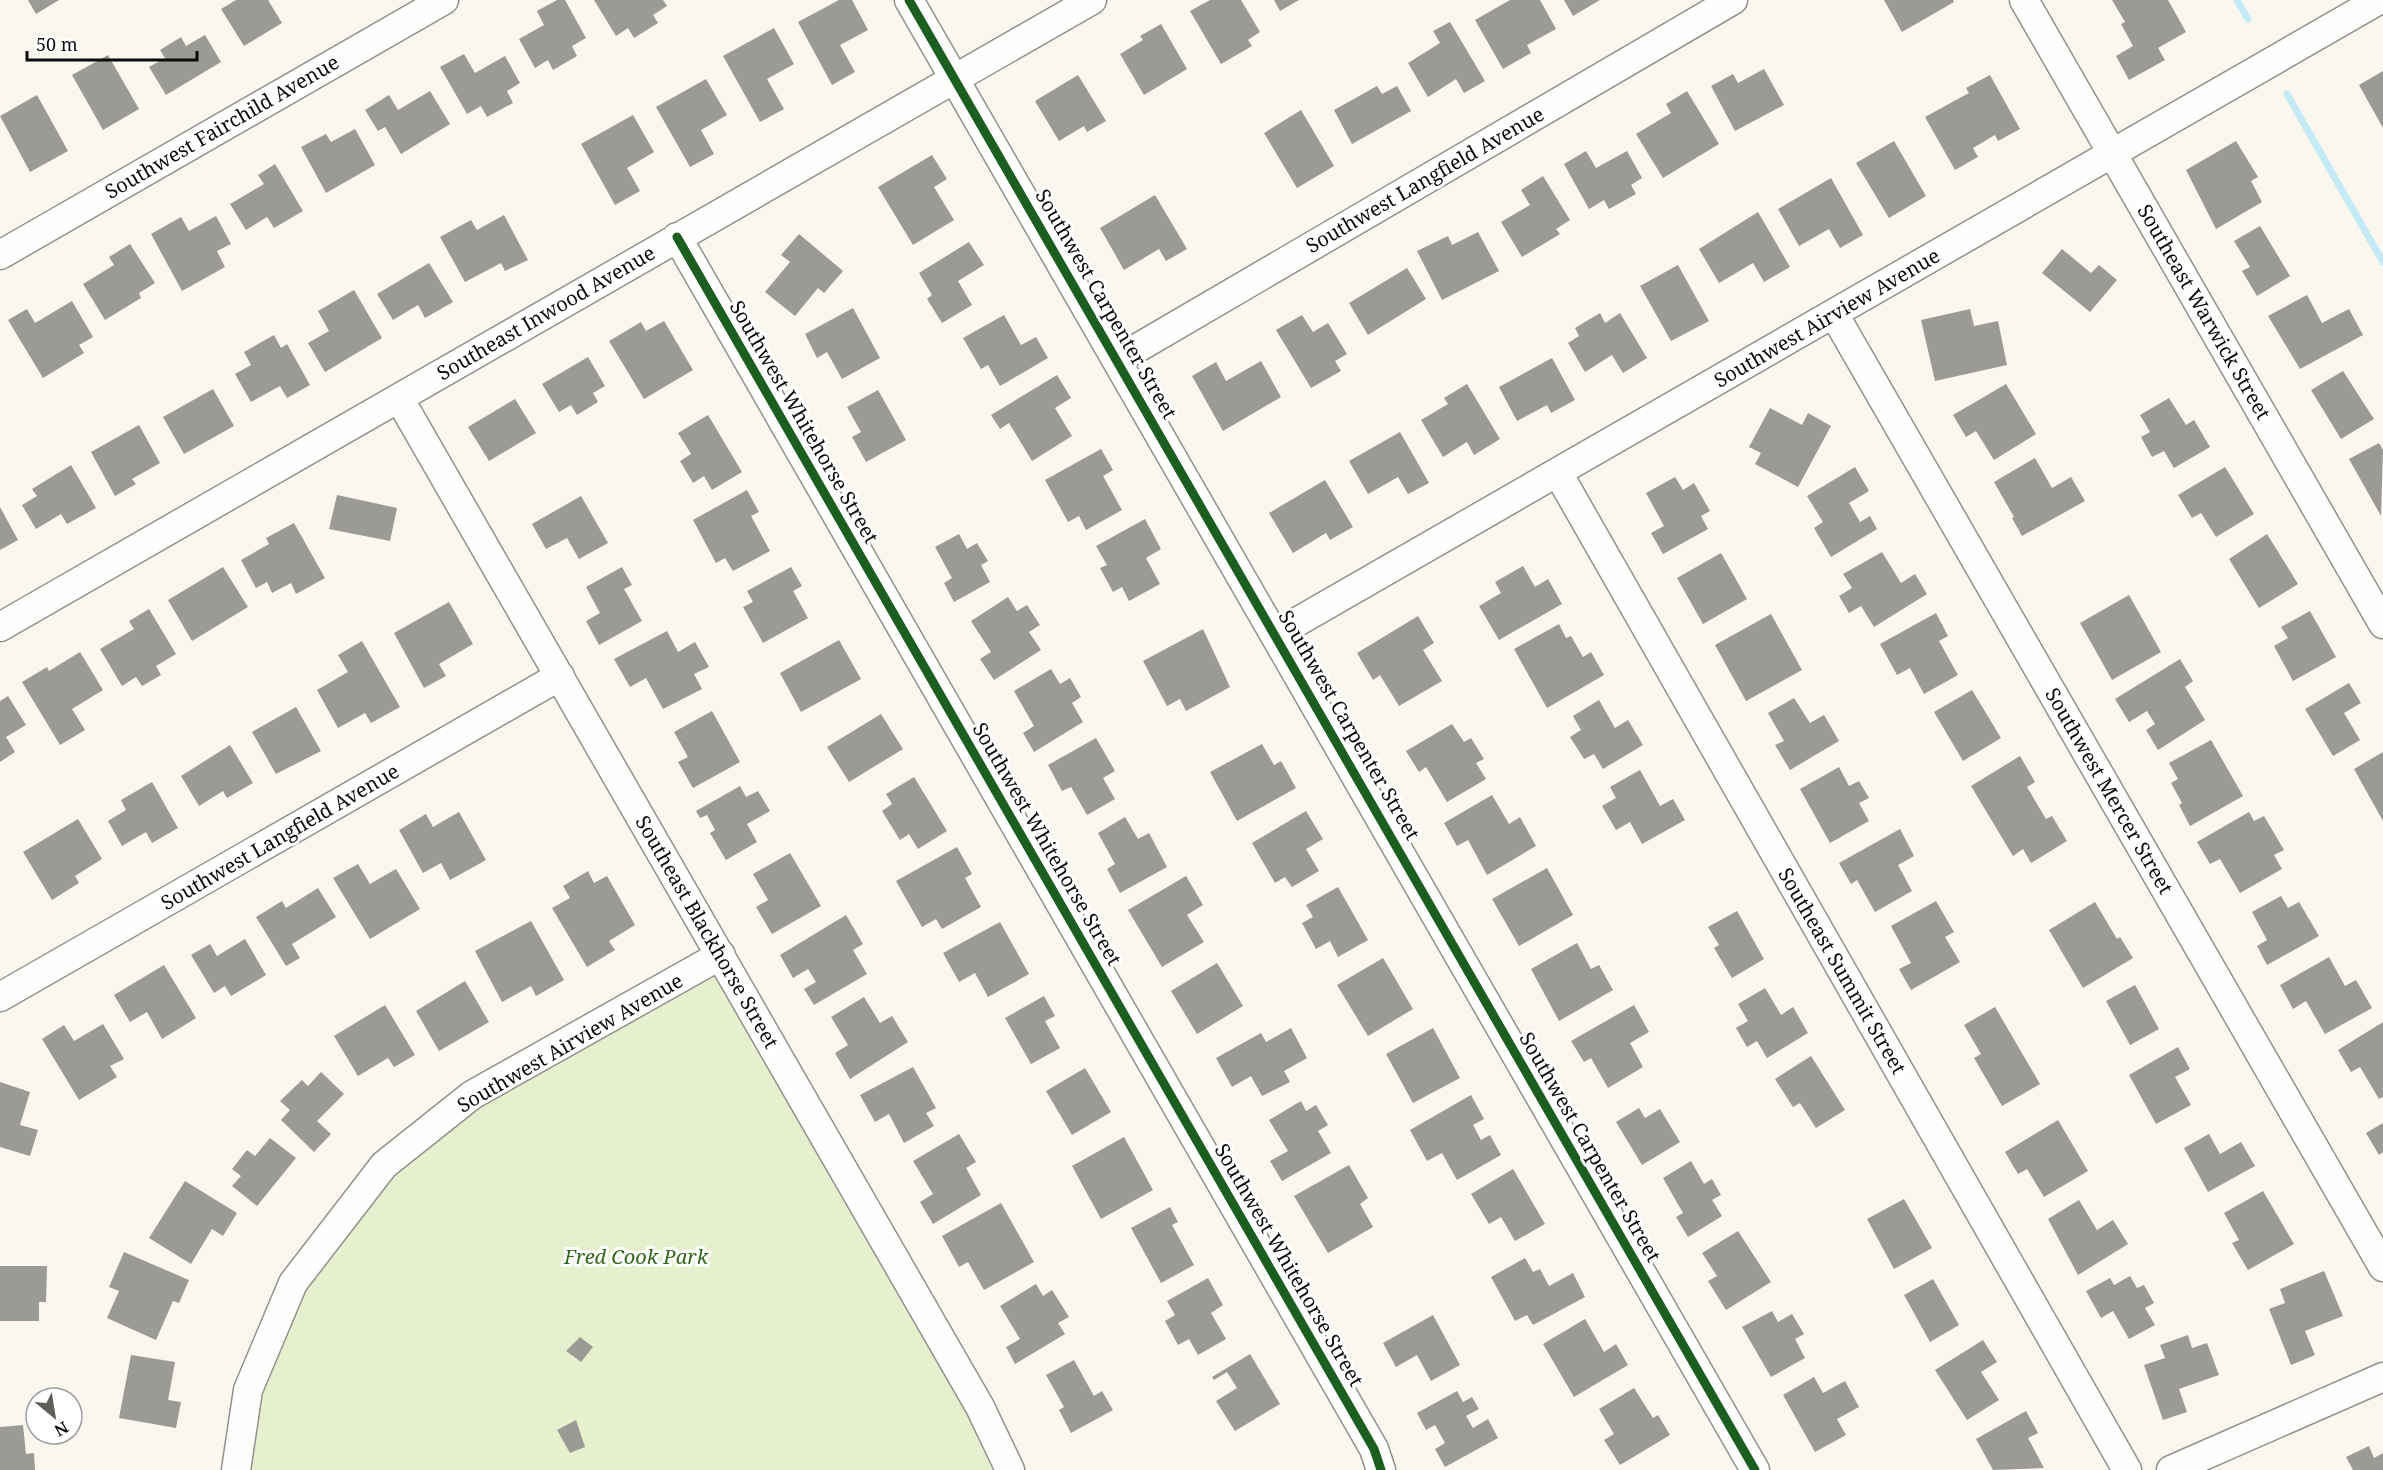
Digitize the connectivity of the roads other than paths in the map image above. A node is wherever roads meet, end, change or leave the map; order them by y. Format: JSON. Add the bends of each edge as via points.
{"nodes":[{"id":1,"x":444,"y":0,"type":"edge"},
{"id":2,"x":909,"y":0,"type":"edge"},
{"id":3,"x":1092,"y":0,"type":"edge"},
{"id":4,"x":1733,"y":0,"type":"edge"},
{"id":5,"x":2024,"y":0,"type":"edge"},
{"id":6,"x":2379,"y":0,"type":"edge"},
{"id":7,"x":954,"y":79,"type":"junction"},
{"id":8,"x":2113,"y":152,"type":"junction"},
{"id":9,"x":677,"y":237,"type":"junction"},
{"id":10,"x":0,"y":255,"type":"edge"},
{"id":11,"x":1834,"y":314,"type":"junction"},
{"id":12,"x":1117,"y":360,"type":"junction"},
{"id":13,"x":399,"y":398,"type":"junction"},
{"id":14,"x":1558,"y":473,"type":"junction"},
{"id":15,"x":2383,"y":624,"type":"edge"},
{"id":16,"x":0,"y":627,"type":"edge"},
{"id":17,"x":1276,"y":634,"type":"junction"},
{"id":18,"x":560,"y":676,"type":"junction"},
{"id":19,"x":721,"y":956,"type":"junction"},
{"id":20,"x":0,"y":997,"type":"edge"},
{"id":21,"x":2383,"y":1267,"type":"edge"},
{"id":22,"x":2383,"y":1377,"type":"edge"},
{"id":23,"x":236,"y":1470,"type":"edge"},
{"id":24,"x":1010,"y":1470,"type":"edge"},
{"id":25,"x":1381,"y":1470,"type":"edge"},
{"id":26,"x":1755,"y":1470,"type":"edge"},
{"id":27,"x":2127,"y":1470,"type":"edge"},
{"id":28,"x":2171,"y":1470,"type":"edge"}],
"edges":[{"from":1,"to":10,"type":"street","name":"Southwest Fairchild Avenue"},
{"from":2,"to":7,"type":"street","name":"Southwest Carpenter Street"},
{"from":3,"to":7,"type":"street","name":"Southeast Inwood Avenue"},
{"from":4,"to":12,"type":"street","name":"Southwest Langfield Avenue"},
{"from":5,"to":8,"type":"street","name":"Southeast Warwick Street"},
{"from":6,"to":8,"type":"street","name":"Southwest Airview Avenue"},
{"from":7,"to":9,"type":"street","name":"Southeast Inwood Avenue"},
{"from":7,"to":12,"type":"street","name":"Southwest Carpenter Street"},
{"from":8,"to":11,"type":"street","name":"Southwest Airview Avenue"},
{"from":8,"to":15,"type":"street","name":"Southeast Warwick Street"},
{"from":9,"to":13,"type":"street","name":"Southeast Inwood Avenue"},
{"from":9,"to":25,"type":"street","name":"Southwest Whitehorse Street","via":[[1374,1449]]},
{"from":11,"to":14,"type":"street","name":"Southwest Airview Avenue"},
{"from":11,"to":21,"type":"street","name":"Southwest Mercer Street"},
{"from":12,"to":17,"type":"street","name":"Southwest Carpenter Street"},
{"from":13,"to":16,"type":"street","name":"Southeast Inwood Avenue"},
{"from":13,"to":18,"type":"street","name":"Southeast Blackhorse Street"},
{"from":14,"to":17,"type":"street","name":"Southwest Airview Avenue"},
{"from":14,"to":27,"type":"street","name":"Southeast Summit Street"},
{"from":17,"to":26,"type":"street","name":"Southwest Carpenter Street"},
{"from":18,"to":19,"type":"street","name":"Southeast Blackhorse Street"},
{"from":18,"to":20,"type":"street","name":"Southwest Langfield Avenue"},
{"from":19,"to":23,"type":"street","name":"Southwest Airview Avenue","via":[[472,1095],[384,1165],[293,1284],[248,1390]]},
{"from":19,"to":24,"type":"street","name":"Southeast Blackhorse Street","via":[[980,1407]]},
{"from":22,"to":28,"type":"street"}]}
